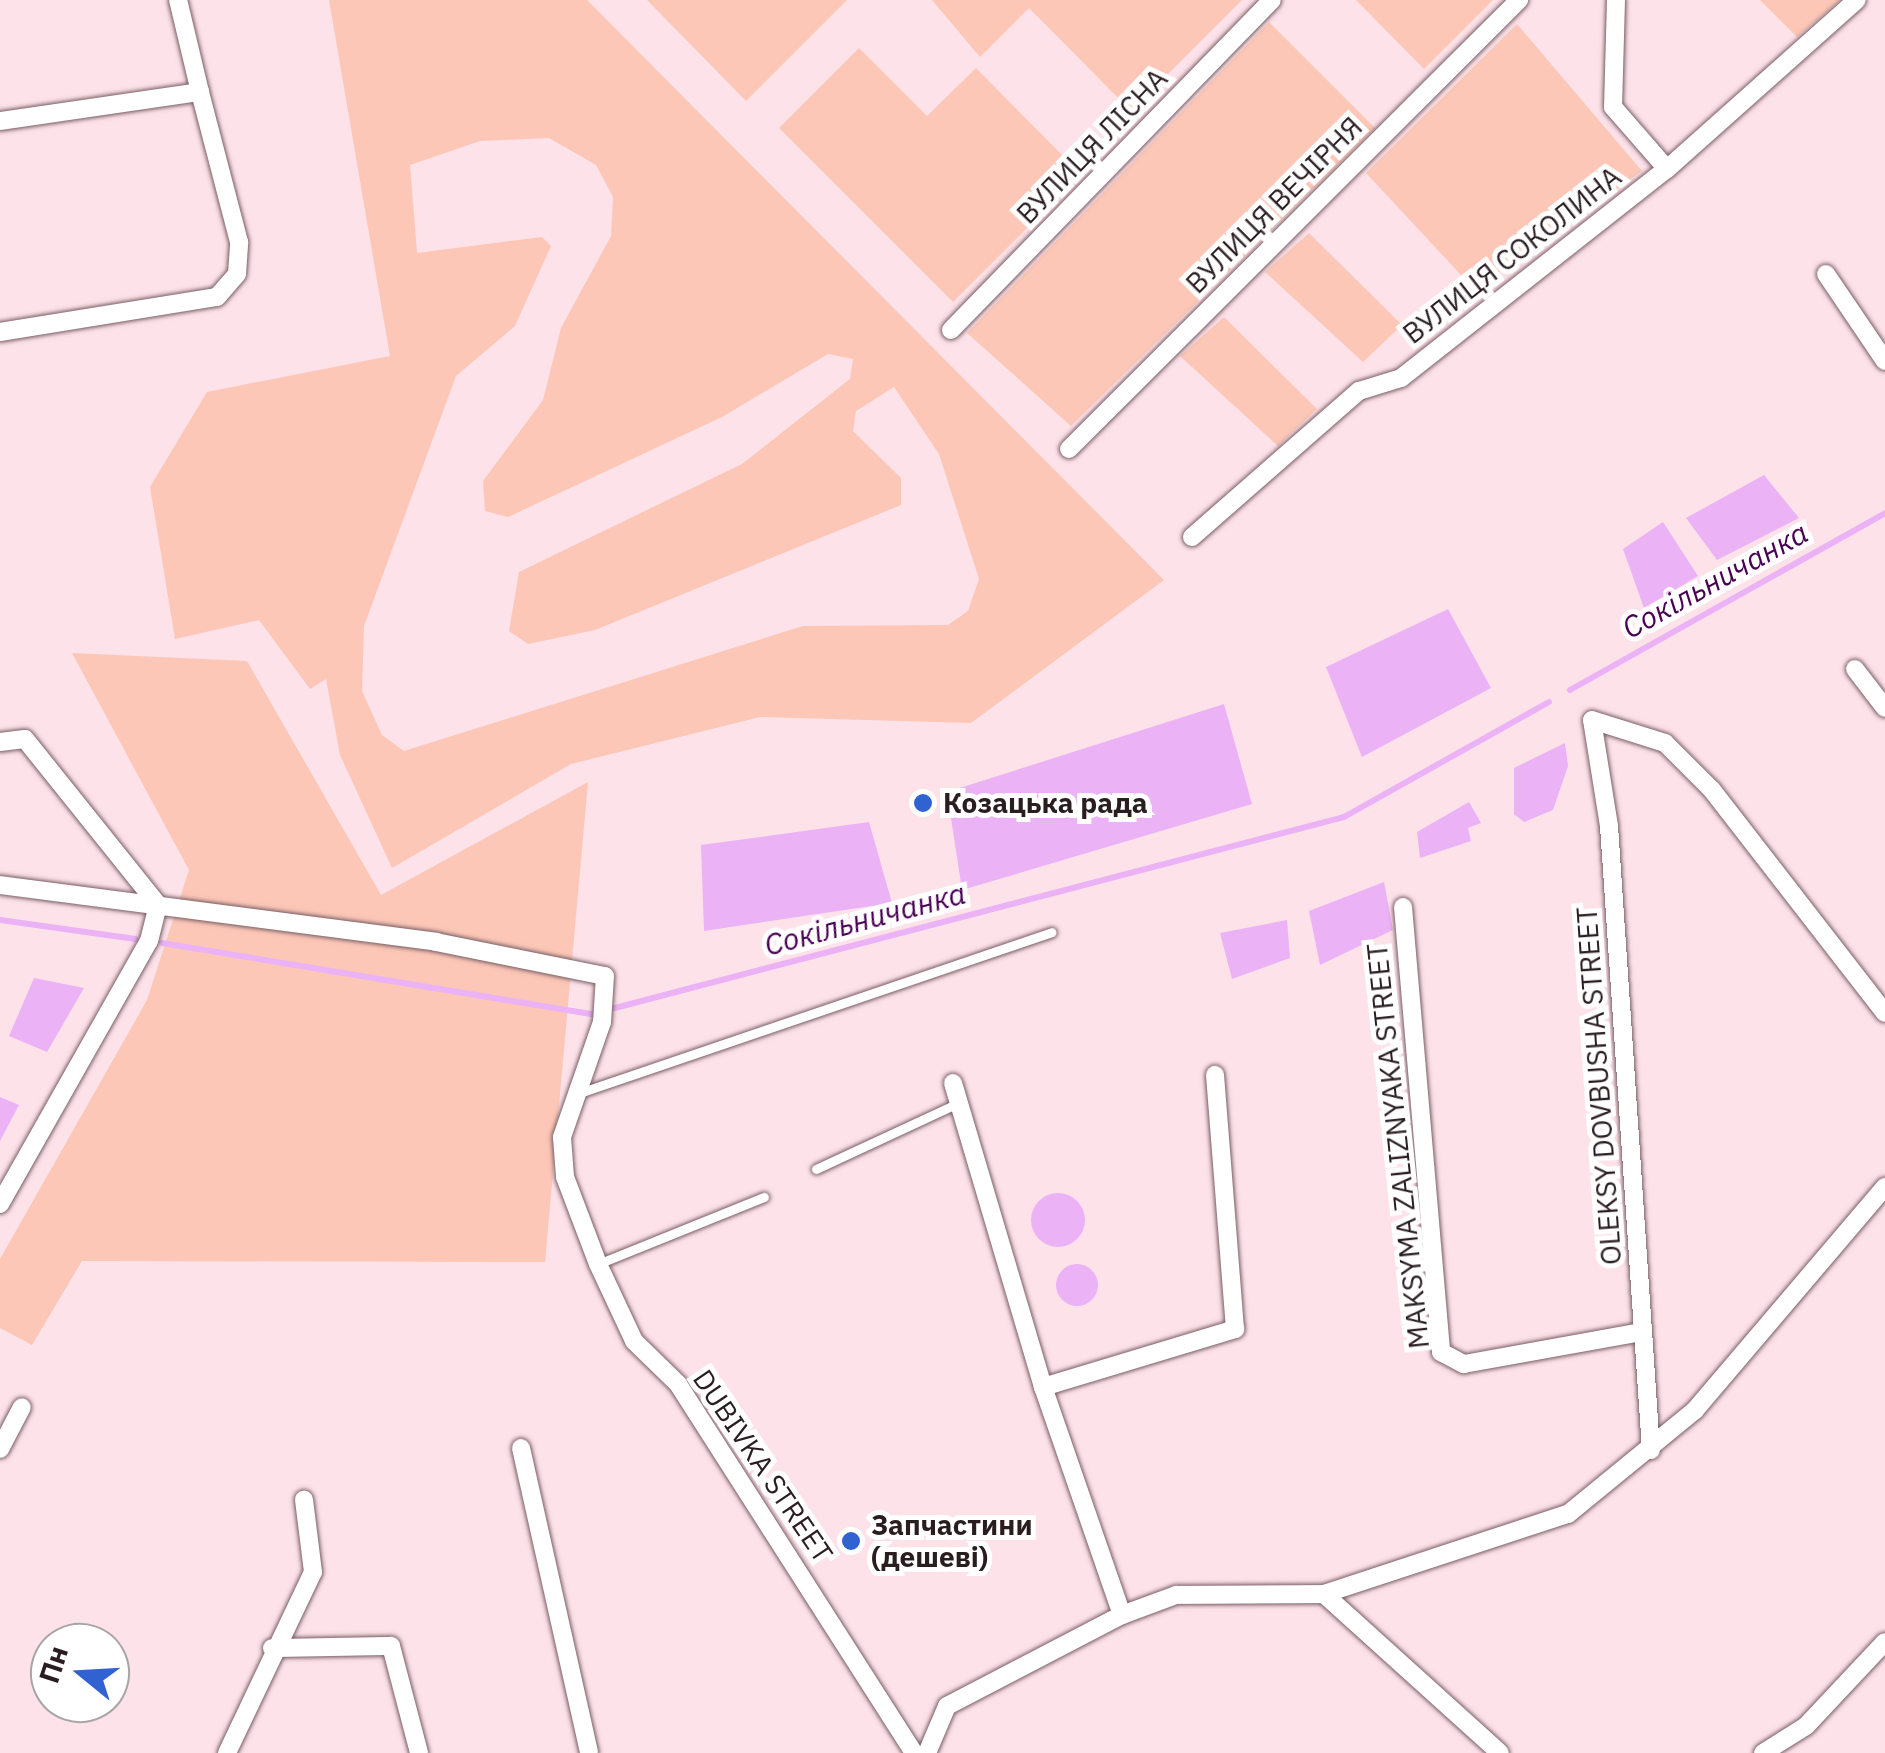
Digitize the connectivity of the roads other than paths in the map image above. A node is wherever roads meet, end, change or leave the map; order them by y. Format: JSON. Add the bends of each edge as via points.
{"nodes":[{"id":1,"x":178,"y":0,"type":"edge"},
{"id":2,"x":1272,"y":0,"type":"edge"},
{"id":3,"x":1519,"y":0,"type":"edge"},
{"id":4,"x":1616,"y":0,"type":"edge"},
{"id":5,"x":1856,"y":0,"type":"edge"},
{"id":6,"x":200,"y":92,"type":"junction"},
{"id":7,"x":0,"y":122,"type":"edge"},
{"id":8,"x":1666,"y":169,"type":"junction"},
{"id":9,"x":1826,"y":274,"type":"dead end"},
{"id":10,"x":952,"y":330,"type":"dead end"},
{"id":11,"x":0,"y":332,"type":"edge"},
{"id":12,"x":1885,"y":361,"type":"edge"},
{"id":13,"x":1069,"y":449,"type":"dead end"},
{"id":14,"x":1192,"y":537,"type":"dead end"},
{"id":15,"x":1855,"y":670,"type":"dead end"},
{"id":16,"x":1885,"y":708,"type":"edge"},
{"id":17,"x":0,"y":742,"type":"edge"},
{"id":18,"x":0,"y":885,"type":"edge"},
{"id":19,"x":158,"y":905,"type":"junction"},
{"id":20,"x":1403,"y":907,"type":"dead end"},
{"id":21,"x":1052,"y":932,"type":"dead end"},
{"id":22,"x":1885,"y":1012,"type":"edge"},
{"id":23,"x":1215,"y":1075,"type":"dead end"},
{"id":24,"x":953,"y":1083,"type":"dead end"},
{"id":25,"x":582,"y":1092,"type":"junction"},
{"id":26,"x":960,"y":1102,"type":"junction"},
{"id":27,"x":816,"y":1169,"type":"dead end"},
{"id":28,"x":1885,"y":1187,"type":"edge"},
{"id":29,"x":764,"y":1198,"type":"dead end"},
{"id":30,"x":0,"y":1204,"type":"edge"},
{"id":31,"x":598,"y":1264,"type":"junction"},
{"id":32,"x":1642,"y":1332,"type":"junction"},
{"id":33,"x":1043,"y":1388,"type":"junction"},
{"id":34,"x":22,"y":1407,"type":"dead end"},
{"id":35,"x":521,"y":1448,"type":"dead end"},
{"id":36,"x":0,"y":1449,"type":"edge"},
{"id":37,"x":1651,"y":1450,"type":"junction"},
{"id":38,"x":304,"y":1500,"type":"dead end"},
{"id":39,"x":1324,"y":1594,"type":"junction"},
{"id":40,"x":1122,"y":1615,"type":"junction"},
{"id":41,"x":1885,"y":1642,"type":"edge"},
{"id":42,"x":272,"y":1648,"type":"junction"},
{"id":43,"x":227,"y":1753,"type":"edge"},
{"id":44,"x":419,"y":1753,"type":"edge"},
{"id":45,"x":589,"y":1753,"type":"edge"},
{"id":46,"x":914,"y":1753,"type":"edge"},
{"id":47,"x":928,"y":1753,"type":"edge"},
{"id":48,"x":1500,"y":1753,"type":"edge"},
{"id":49,"x":1763,"y":1753,"type":"edge"}],
"edges":[{"from":1,"to":6,"type":"street"},
{"from":2,"to":10,"type":"street","name":"ВУЛИЦЯ ЛІСНА"},
{"from":3,"to":13,"type":"street","name":"ВУЛИЦЯ ВЕЧІРНЯ"},
{"from":4,"to":8,"type":"street","via":[[1612,107]]},
{"from":5,"to":8,"type":"street","name":"ВУЛИЦЯ СОКОЛИНА"},
{"from":6,"to":7,"type":"street"},
{"from":6,"to":11,"type":"street","via":[[239,242],[237,274],[217,297]]},
{"from":8,"to":14,"type":"street","name":"ВУЛИЦЯ СОКОЛИНА","via":[[1401,378],[1359,391]]},
{"from":9,"to":12,"type":"street"},
{"from":15,"to":16,"type":"street"},
{"from":17,"to":19,"type":"street","via":[[25,739]]},
{"from":18,"to":19,"type":"street"},
{"from":19,"to":25,"type":"street","name":"DUBIVKA STREET","via":[[605,976],[603,1016]]},
{"from":19,"to":30,"type":"street","via":[[149,941]]},
{"from":20,"to":32,"type":"street","name":"MAKSYMA ZALIZNYAKA STREET","via":[[1441,1352],[1464,1364]]},
{"from":21,"to":25,"type":"lane"},
{"from":22,"to":32,"type":"street","name":"OLEKSY DOVBUSHA STREET","via":[[1665,743],[1592,720],[1609,826]]},
{"from":23,"to":33,"type":"street","via":[[1235,1329]]},
{"from":24,"to":26,"type":"street"},
{"from":25,"to":31,"type":"street","name":"DUBIVKA STREET","via":[[562,1137],[565,1177]]},
{"from":26,"to":27,"type":"lane"},
{"from":26,"to":33,"type":"street"},
{"from":28,"to":37,"type":"street"},
{"from":29,"to":31,"type":"lane"},
{"from":31,"to":46,"type":"street","name":"DUBIVKA STREET","via":[[634,1341],[678,1384]]},
{"from":32,"to":37,"type":"street","name":"OLEKSY DOVBUSHA STREET"},
{"from":33,"to":40,"type":"street"},
{"from":34,"to":36,"type":"street"},
{"from":35,"to":45,"type":"street"},
{"from":37,"to":39,"type":"street","via":[[1568,1514]]},
{"from":38,"to":42,"type":"street","via":[[313,1572]]},
{"from":39,"to":40,"type":"street","via":[[1176,1595]]},
{"from":39,"to":48,"type":"street"},
{"from":40,"to":47,"type":"street","via":[[947,1706]]},
{"from":41,"to":49,"type":"street","via":[[1806,1726]]},
{"from":42,"to":43,"type":"street"},
{"from":42,"to":44,"type":"street","via":[[391,1646]]}]}
